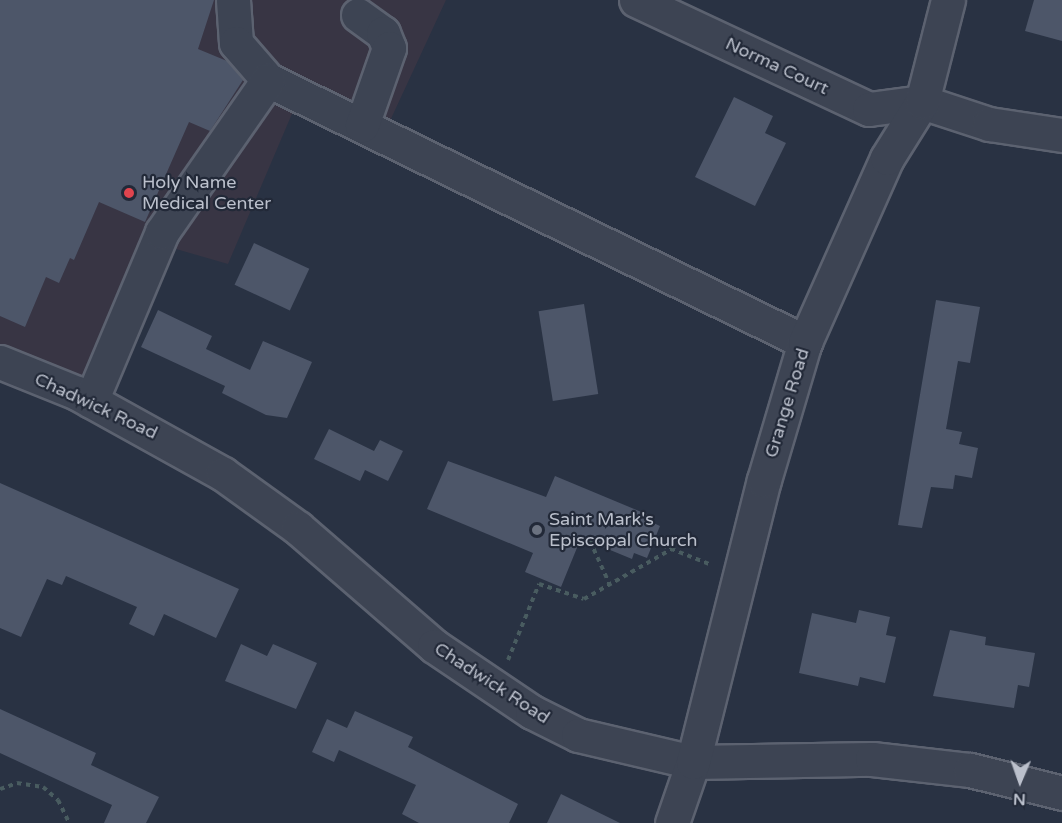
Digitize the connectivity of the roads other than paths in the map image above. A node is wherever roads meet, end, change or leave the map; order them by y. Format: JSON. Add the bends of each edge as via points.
{"nodes":[{"id":1,"x":233,"y":0,"type":"edge"},
{"id":2,"x":636,"y":0,"type":"edge"},
{"id":3,"x":948,"y":0,"type":"edge"},
{"id":4,"x":358,"y":15,"type":"dead end"},
{"id":5,"x":268,"y":80,"type":"junction"},
{"id":6,"x":922,"y":102,"type":"junction"},
{"id":7,"x":362,"y":126,"type":"junction"},
{"id":8,"x":1062,"y":135,"type":"edge"},
{"id":9,"x":805,"y":342,"type":"junction"},
{"id":10,"x":0,"y":362,"type":"edge"},
{"id":11,"x":91,"y":400,"type":"junction"},
{"id":12,"x":693,"y":762,"type":"junction"},
{"id":13,"x":1062,"y":793,"type":"edge"},
{"id":14,"x":672,"y":823,"type":"edge"}],
"edges":[{"from":1,"to":5,"type":"street","via":[[236,43]]},
{"from":2,"to":6,"type":"street","name":"Norma Court","via":[[869,109]]},
{"from":3,"to":6,"type":"street","name":"Grange Road"},
{"from":4,"to":7,"type":"street","via":[[383,33],[389,48]]},
{"from":5,"to":7,"type":"street"},
{"from":5,"to":11,"type":"street","via":[[162,232]]},
{"from":6,"to":8,"type":"street","via":[[989,124]]},
{"from":6,"to":9,"type":"street","name":"Grange Road","via":[[887,158]]},
{"from":7,"to":9,"type":"street"},
{"from":9,"to":12,"type":"street","name":"Grange Road"},
{"from":10,"to":11,"type":"street","name":"Chadwick Road"},
{"from":11,"to":12,"type":"street","name":"Chadwick Road","via":[[223,474],[298,528],[434,646],[496,689],[578,735]]},
{"from":12,"to":13,"type":"street","name":"Chadwick Road","via":[[872,759],[969,770]]},
{"from":12,"to":14,"type":"street","name":"Grange Road"}]}
